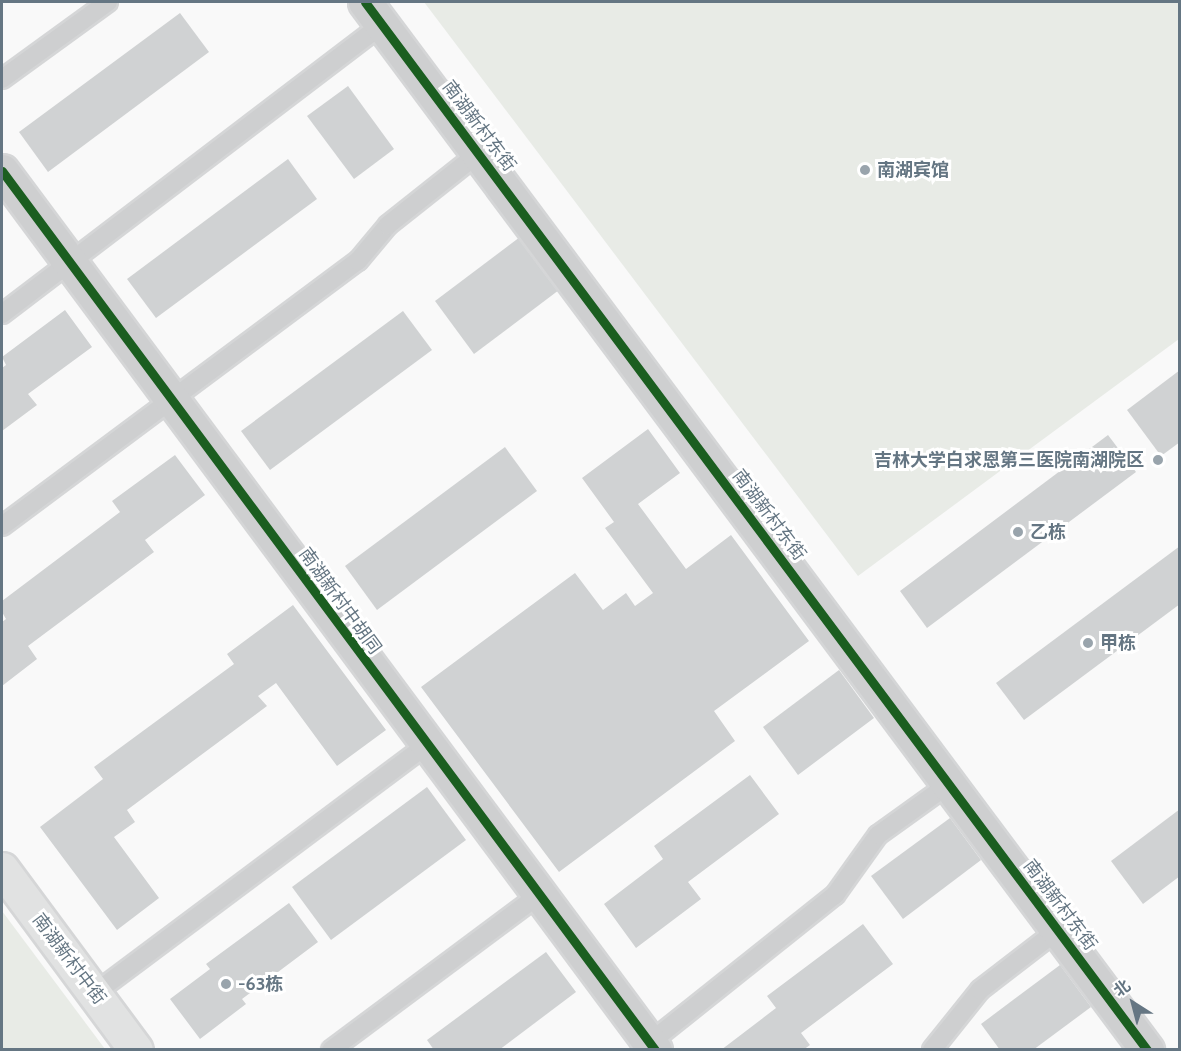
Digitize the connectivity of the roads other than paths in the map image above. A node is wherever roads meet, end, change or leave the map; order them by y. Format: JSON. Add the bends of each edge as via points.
{"nodes":[{"id":1,"x":108,"y":2,"type":"edge"},
{"id":2,"x":374,"y":13,"type":"edge"},
{"id":3,"x":2,"y":79,"type":"edge"},
{"id":4,"x":479,"y":153,"type":"junction"},
{"id":5,"x":2,"y":171,"type":"edge"},
{"id":6,"x":70,"y":263,"type":"junction"},
{"id":7,"x":2,"y":314,"type":"edge"},
{"id":8,"x":171,"y":400,"type":"junction"},
{"id":9,"x":2,"y":526,"type":"edge"},
{"id":10,"x":426,"y":746,"type":"junction"},
{"id":11,"x":949,"y":783,"type":"junction"},
{"id":12,"x":2,"y":869,"type":"edge"},
{"id":13,"x":539,"y":895,"type":"junction"},
{"id":14,"x":1058,"y":930,"type":"junction"},
{"id":15,"x":94,"y":993,"type":"junction"},
{"id":16,"x":649,"y":1048,"type":"edge"},
{"id":17,"x":136,"y":1050,"type":"edge"},
{"id":18,"x":331,"y":1050,"type":"edge"},
{"id":19,"x":932,"y":1050,"type":"edge"},
{"id":20,"x":1147,"y":1050,"type":"edge"}],
"edges":[{"from":1,"to":3,"type":"lane"},
{"from":2,"to":4,"type":"street","name":"南湖新村东街"},
{"from":2,"to":6,"type":"lane"},
{"from":4,"to":8,"type":"lane","via":[[388,225],[358,261]]},
{"from":4,"to":11,"type":"street","name":"南湖新村东街"},
{"from":5,"to":6,"type":"street","name":"南湖新村中胡同"},
{"from":6,"to":7,"type":"lane"},
{"from":6,"to":8,"type":"street","name":"南湖新村中胡同"},
{"from":8,"to":9,"type":"lane"},
{"from":8,"to":10,"type":"street","name":"南湖新村中胡同"},
{"from":10,"to":13,"type":"street","name":"南湖新村中胡同"},
{"from":10,"to":15,"type":"lane"},
{"from":11,"to":14,"type":"street","name":"南湖新村东街"},
{"from":11,"to":16,"type":"lane","via":[[878,835],[835,895]]},
{"from":12,"to":15,"type":"street","name":"南湖新村中街"},
{"from":13,"to":16,"type":"street","name":"南湖新村中胡同"},
{"from":13,"to":18,"type":"lane"},
{"from":14,"to":19,"type":"lane","via":[[980,990]]},
{"from":14,"to":20,"type":"street","name":"南湖新村东街"},
{"from":15,"to":17,"type":"street","name":"南湖新村中街"}]}
